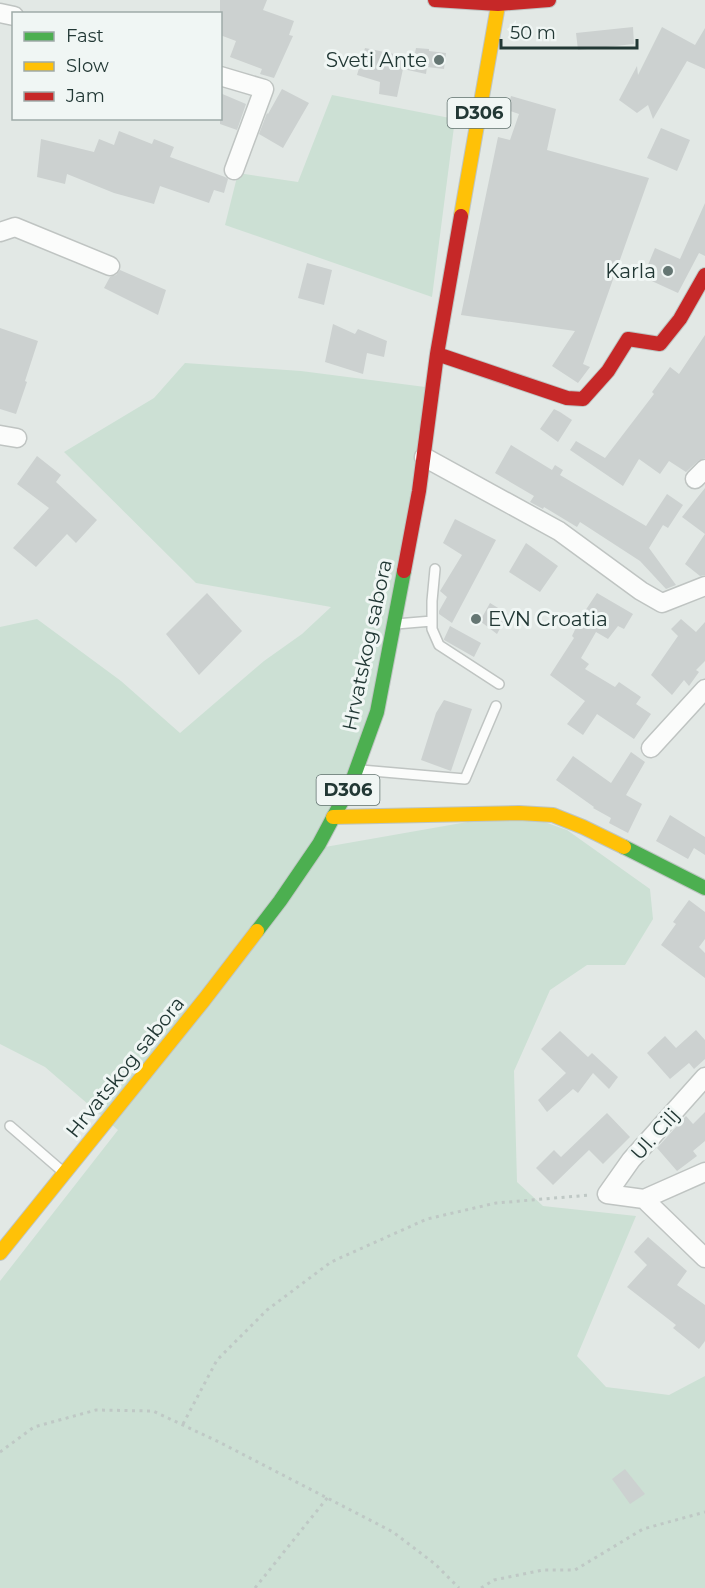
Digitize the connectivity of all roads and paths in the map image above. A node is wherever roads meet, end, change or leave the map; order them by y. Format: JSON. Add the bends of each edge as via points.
{"nodes":[{"id":1,"x":435,"y":0,"type":"edge"},
{"id":2,"x":549,"y":0,"type":"edge"},
{"id":3,"x":499,"y":2,"type":"edge"},
{"id":4,"x":222,"y":77,"type":"edge"},
{"id":5,"x":234,"y":170,"type":"dead end"},
{"id":6,"x":0,"y":232,"type":"edge"},
{"id":7,"x":110,"y":266,"type":"dead end"},
{"id":8,"x":705,"y":275,"type":"edge"},
{"id":9,"x":437,"y":354,"type":"junction"},
{"id":10,"x":424,"y":457,"type":"junction"},
{"id":11,"x":435,"y":569,"type":"dead end"},
{"id":12,"x":705,"y":585,"type":"edge"},
{"id":13,"x":432,"y":621,"type":"junction"},
{"id":14,"x":394,"y":624,"type":"junction"},
{"id":15,"x":500,"y":684,"type":"dead end"},
{"id":16,"x":705,"y":689,"type":"edge"},
{"id":17,"x":496,"y":706,"type":"dead end"},
{"id":18,"x":651,"y":748,"type":"dead end"},
{"id":19,"x":356,"y":769,"type":"junction"},
{"id":20,"x":333,"y":817,"type":"junction"},
{"id":21,"x":705,"y":888,"type":"edge"},
{"id":22,"x":705,"y":1077,"type":"edge"},
{"id":23,"x":10,"y":1126,"type":"dead end"},
{"id":24,"x":705,"y":1172,"type":"edge"},
{"id":25,"x":64,"y":1173,"type":"junction"},
{"id":26,"x":607,"y":1194,"type":"junction"},
{"id":27,"x":644,"y":1199,"type":"junction"},
{"id":28,"x":0,"y":1253,"type":"edge"},
{"id":29,"x":705,"y":1258,"type":"edge"},
{"id":30,"x":183,"y":1425,"type":"junction"},
{"id":31,"x":0,"y":1452,"type":"edge"},
{"id":32,"x":328,"y":1497,"type":"junction"},
{"id":33,"x":705,"y":1512,"type":"edge"},
{"id":34,"x":255,"y":1588,"type":"edge"},
{"id":35,"x":459,"y":1588,"type":"edge"},
{"id":36,"x":481,"y":1588,"type":"edge"}],
"edges":[{"from":1,"to":3,"type":"main road"},
{"from":2,"to":3,"type":"main road"},
{"from":3,"to":9,"type":"main road","name":"Hrvatskog sabora","number":"D306"},
{"from":4,"to":5,"type":"street","via":[[264,89]]},
{"from":6,"to":7,"type":"street","via":[[15,227]]},
{"from":8,"to":9,"type":"main road","via":[[680,319],[660,344],[628,339],[621,354],[583,399],[567,398]]},
{"from":9,"to":10,"type":"main road","name":"Hrvatskog sabora","number":"D306"},
{"from":10,"to":12,"type":"street","via":[[559,531],[662,603]]},
{"from":10,"to":14,"type":"main road","name":"Hrvatskog sabora","number":"D306"},
{"from":11,"to":13,"type":"lane"},
{"from":13,"to":14,"type":"lane"},
{"from":13,"to":15,"type":"lane","via":[[439,645]]},
{"from":14,"to":19,"type":"main road","name":"Hrvatskog sabora","number":"D306","via":[[377,712]]},
{"from":16,"to":18,"type":"street"},
{"from":17,"to":19,"type":"lane","via":[[465,779]]},
{"from":19,"to":20,"type":"main road","name":"Hrvatskog sabora","number":"D306"},
{"from":20,"to":21,"type":"main road","via":[[553,815]]},
{"from":20,"to":25,"type":"main road","name":"Hrvatskog sabora","number":"D306","via":[[280,901]]},
{"from":22,"to":26,"type":"street","name":"Ul. Cilj","via":[[631,1160]]},
{"from":23,"to":25,"type":"lane"},
{"from":24,"to":27,"type":"street"},
{"from":25,"to":28,"type":"main road","name":"Hrvatskog sabora","number":"D306"},
{"from":26,"to":27,"type":"street"},
{"from":26,"to":30,"type":"path","via":[[496,1203],[427,1219],[331,1262],[267,1310],[217,1360]]},
{"from":27,"to":29,"type":"street"},
{"from":30,"to":31,"type":"path","via":[[153,1411],[96,1410],[34,1427]]},
{"from":30,"to":32,"type":"path"},
{"from":32,"to":34,"type":"path"},
{"from":32,"to":35,"type":"path","via":[[393,1532]]},
{"from":33,"to":36,"type":"path","via":[[643,1529],[575,1570],[543,1570],[494,1580]]}]}
